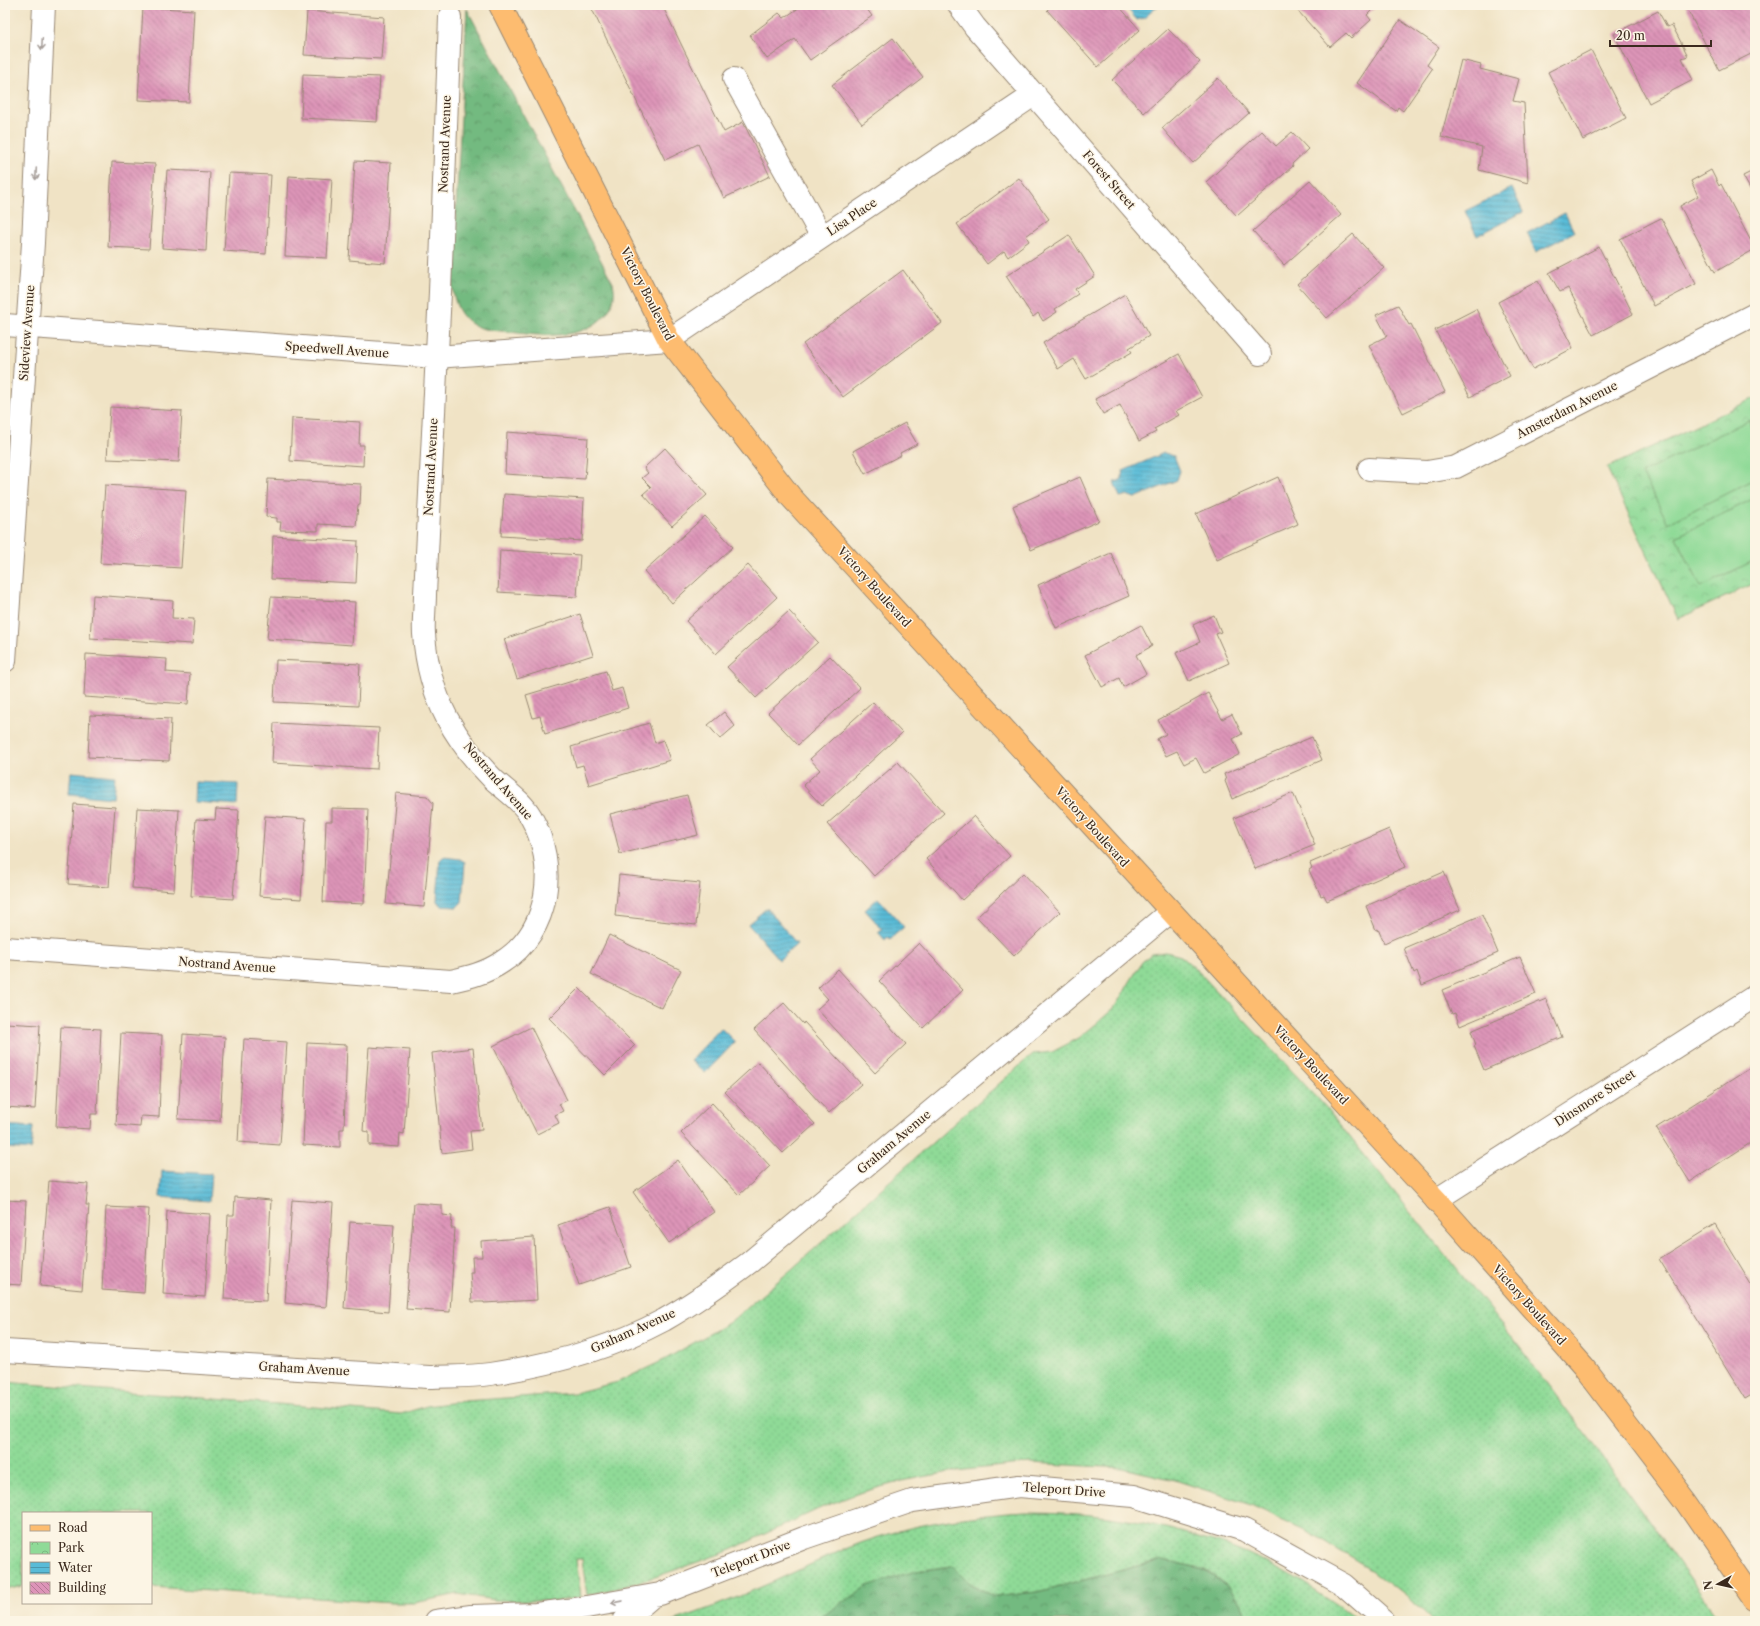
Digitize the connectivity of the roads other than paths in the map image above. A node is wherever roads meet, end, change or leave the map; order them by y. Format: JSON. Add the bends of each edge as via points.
{"nodes":[{"id":1,"x":44,"y":5,"type":"edge"},
{"id":2,"x":500,"y":5,"type":"edge"},
{"id":3,"x":959,"y":5,"type":"edge"},
{"id":4,"x":450,"y":17,"type":"dead end"},
{"id":5,"x":734,"y":80,"type":"dead end"},
{"id":6,"x":1035,"y":94,"type":"junction"},
{"id":7,"x":822,"y":237,"type":"junction"},
{"id":8,"x":1755,"y":314,"type":"edge"},
{"id":9,"x":5,"y":325,"type":"edge"},
{"id":10,"x":27,"y":327,"type":"junction"},
{"id":11,"x":669,"y":340,"type":"junction"},
{"id":12,"x":1260,"y":354,"type":"dead end"},
{"id":13,"x":436,"y":357,"type":"junction"},
{"id":14,"x":1369,"y":469,"type":"dead end"},
{"id":15,"x":5,"y":661,"type":"edge"},
{"id":16,"x":1170,"y":912,"type":"junction"},
{"id":17,"x":5,"y":948,"type":"edge"},
{"id":18,"x":1755,"y":996,"type":"edge"},
{"id":19,"x":1436,"y":1200,"type":"junction"},
{"id":20,"x":5,"y":1351,"type":"edge"},
{"id":21,"x":655,"y":1594,"type":"junction"},
{"id":22,"x":1755,"y":1601,"type":"edge"},
{"id":23,"x":436,"y":1621,"type":"edge"},
{"id":24,"x":624,"y":1621,"type":"edge"},
{"id":25,"x":1385,"y":1621,"type":"edge"}],
"edges":[{"from":1,"to":10,"type":"street","name":"Sideview Avenue","one_way":true},
{"from":2,"to":11,"type":"main road","name":"Victory Boulevard"},
{"from":3,"to":6,"type":"street","name":"Forest Street","via":[[975,27]]},
{"from":4,"to":13,"type":"street","name":"Nostrand Avenue"},
{"from":5,"to":7,"type":"street"},
{"from":6,"to":7,"type":"street","name":"Lisa Place"},
{"from":6,"to":12,"type":"street","name":"Forest Street"},
{"from":7,"to":11,"type":"street","name":"Lisa Place"},
{"from":8,"to":14,"type":"street","name":"Amsterdam Avenue","via":[[1456,467],[1427,472]]},
{"from":9,"to":10,"type":"street","name":"Speedwell Avenue"},
{"from":10,"to":13,"type":"street","name":"Speedwell Avenue"},
{"from":10,"to":15,"type":"street","name":"Sideview Avenue"},
{"from":11,"to":13,"type":"street","name":"Speedwell Avenue"},
{"from":11,"to":16,"type":"main road","name":"Victory Boulevard","via":[[791,496]]},
{"from":13,"to":17,"type":"street","name":"Nostrand Avenue","via":[[424,634],[432,678],[447,718],[469,752],[531,816],[543,843],[548,866],[547,891],[536,925],[521,946],[502,962],[474,976],[441,982]]},
{"from":16,"to":19,"type":"main road","name":"Victory Boulevard"},
{"from":16,"to":20,"type":"street","name":"Graham Avenue","via":[[738,1271],[663,1320],[604,1347],[543,1365],[488,1374],[429,1377]]},
{"from":18,"to":19,"type":"street","name":"Dinsmore Street"},
{"from":19,"to":22,"type":"main road","name":"Victory Boulevard","via":[[1584,1366],[1687,1502]]},
{"from":21,"to":23,"type":"street","name":"Teleport Drive","one_way":true,"via":[[536,1614],[471,1616]]},
{"from":21,"to":24,"type":"street","name":"Teleport Drive"},
{"from":21,"to":25,"type":"street","name":"Teleport Drive","via":[[912,1501],[1019,1486],[1134,1496],[1244,1530],[1344,1585]]}]}
